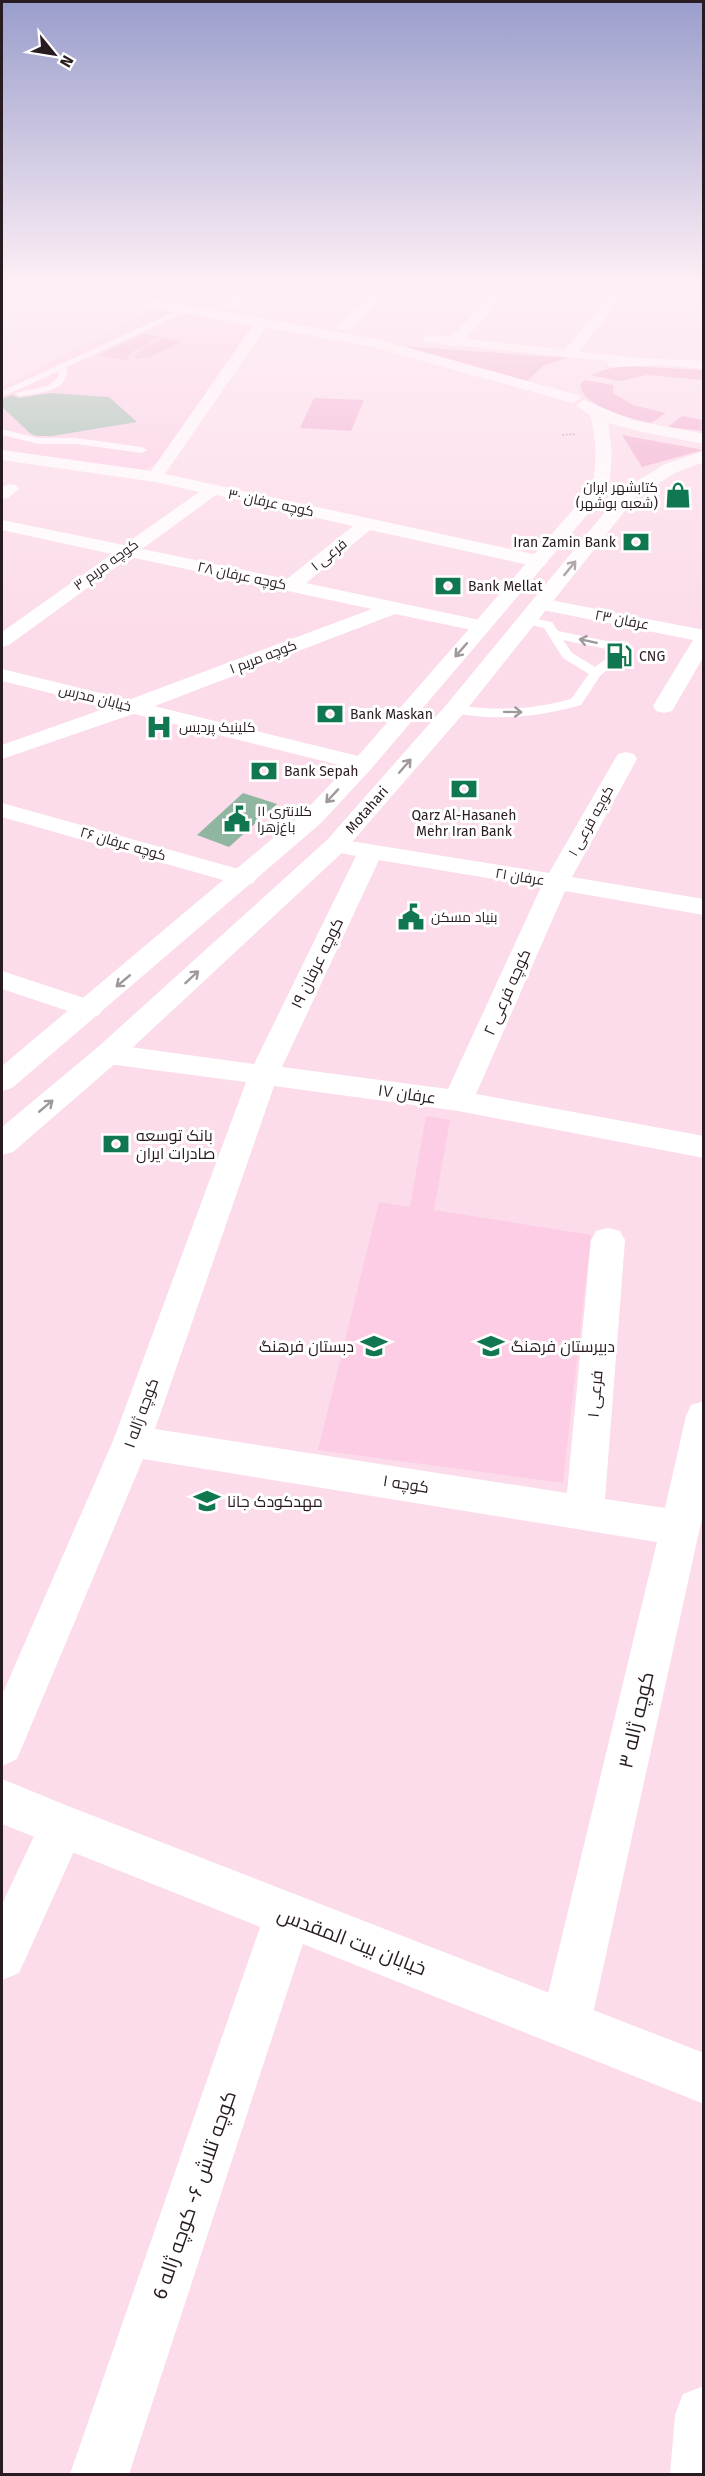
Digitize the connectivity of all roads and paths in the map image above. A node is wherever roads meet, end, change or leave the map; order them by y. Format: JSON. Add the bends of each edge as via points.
{"nodes":[{"id":1,"x":212,"y":396,"type":"edge"},
{"id":2,"x":564,"y":396,"type":"edge"},
{"id":3,"x":573,"y":398,"type":"joint"},
{"id":4,"x":598,"y":414,"type":"junction"},
{"id":5,"x":2,"y":432,"type":"edge"},
{"id":6,"x":704,"y":439,"type":"edge"},
{"id":7,"x":142,"y":450,"type":"dead end"},
{"id":8,"x":2,"y":454,"type":"edge"},
{"id":9,"x":704,"y":456,"type":"edge"},
{"id":10,"x":625,"y":476,"type":"junction"},
{"id":11,"x":155,"y":477,"type":"junction"},
{"id":12,"x":212,"y":490,"type":"junction"},
{"id":13,"x":366,"y":524,"type":"junction"},
{"id":14,"x":2,"y":525,"type":"edge"},
{"id":15,"x":125,"y":552,"type":"junction"},
{"id":16,"x":538,"y":561,"type":"junction"},
{"id":17,"x":291,"y":586,"type":"junction"},
{"id":18,"x":395,"y":607,"type":"junction"},
{"id":19,"x":534,"y":612,"type":"junction"},
{"id":20,"x":482,"y":626,"type":"junction"},
{"id":21,"x":553,"y":634,"type":"junction"},
{"id":22,"x":704,"y":637,"type":"edge"},
{"id":23,"x":2,"y":641,"type":"edge"},
{"id":24,"x":596,"y":673,"type":"junction"},
{"id":25,"x":2,"y":675,"type":"edge"},
{"id":26,"x":664,"y":706,"type":"dead end"},
{"id":27,"x":132,"y":707,"type":"junction"},
{"id":28,"x":455,"y":709,"type":"junction"},
{"id":29,"x":2,"y":752,"type":"edge"},
{"id":30,"x":626,"y":759,"type":"dead end"},
{"id":31,"x":363,"y":764,"type":"junction"},
{"id":32,"x":2,"y":810,"type":"edge"},
{"id":33,"x":336,"y":845,"type":"junction"},
{"id":34,"x":371,"y":852,"type":"junction"},
{"id":35,"x":244,"y":878,"type":"junction"},
{"id":36,"x":556,"y":883,"type":"junction"},
{"id":37,"x":704,"y":907,"type":"edge"},
{"id":38,"x":2,"y":980,"type":"edge"},
{"id":39,"x":89,"y":1009,"type":"junction"},
{"id":40,"x":108,"y":1054,"type":"junction"},
{"id":41,"x":264,"y":1074,"type":"junction"},
{"id":42,"x":2,"y":1081,"type":"edge"},
{"id":43,"x":458,"y":1101,"type":"junction"},
{"id":44,"x":2,"y":1144,"type":"edge"},
{"id":45,"x":704,"y":1147,"type":"edge"},
{"id":46,"x":608,"y":1240,"type":"dead end"},
{"id":47,"x":704,"y":1416,"type":"edge"},
{"id":48,"x":132,"y":1440,"type":"junction"},
{"id":49,"x":585,"y":1513,"type":"junction"},
{"id":50,"x":680,"y":1528,"type":"junction"},
{"id":51,"x":2,"y":1744,"type":"edge"},
{"id":52,"x":2,"y":1801,"type":"edge"},
{"id":53,"x":62,"y":1827,"type":"junction"},
{"id":54,"x":288,"y":1916,"type":"junction"},
{"id":55,"x":2,"y":1956,"type":"edge"},
{"id":56,"x":566,"y":2023,"type":"junction"},
{"id":57,"x":704,"y":2079,"type":"edge"},
{"id":58,"x":704,"y":2415,"type":"edge"},
{"id":59,"x":99,"y":2475,"type":"edge"},
{"id":60,"x":699,"y":2475,"type":"edge"}],
"edges":[{"from":1,"to":11,"type":"street"},
{"from":2,"to":3,"type":"street"},
{"from":3,"to":4,"type":"street"},
{"from":4,"to":6,"type":"street"},
{"from":4,"to":10,"type":"street","via":[[604,431],[606,466]]},
{"from":5,"to":7,"type":"lane","via":[[38,441],[76,441]]},
{"from":8,"to":11,"type":"street","name":"کوچه عرفان ۳۰"},
{"from":9,"to":10,"type":"street","name":"Motahari","via":[[671,468]]},
{"from":10,"to":16,"type":"street","via":[[600,489]]},
{"from":19,"to":10,"type":"street","name":"Motahari","one_way":true,"via":[[630,493]]},
{"from":11,"to":12,"type":"street","name":"کوچه عرفان ۳۰"},
{"from":12,"to":13,"type":"street","name":"کوچه عرفان ۳۰"},
{"from":12,"to":15,"type":"street","name":"کوچه مریم ۳"},
{"from":13,"to":16,"type":"street","name":"کوچه عرفان ۳۰"},
{"from":13,"to":17,"type":"street","name":"فرعی ۱"},
{"from":14,"to":15,"type":"street","name":"کوچه عرفان ۲۸"},
{"from":15,"to":17,"type":"street","name":"کوچه عرفان ۲۸"},
{"from":15,"to":23,"type":"street","name":"کوچه مریم ۳"},
{"from":16,"to":20,"type":"street"},
{"from":17,"to":18,"type":"street","name":"کوچه عرفان ۲۸"},
{"from":18,"to":20,"type":"street","name":"کوچه عرفان ۲۸"},
{"from":18,"to":27,"type":"street","name":"کوچه مریم ۱"},
{"from":19,"to":21,"type":"lane"},
{"from":19,"to":22,"type":"street","name":"عرفان ۲۳"},
{"from":19,"to":28,"type":"street","name":"Motahari"},
{"from":20,"to":31,"type":"street","one_way":true},
{"from":21,"to":24,"type":"lane","via":[[567,655]]},
{"from":24,"to":21,"type":"lane","one_way":true,"via":[[626,649]]},
{"from":22,"to":26,"type":"street"},
{"from":28,"to":24,"type":"lane","one_way":true,"via":[[480,714],[559,708],[576,702]]},
{"from":25,"to":27,"type":"street","name":"خیابان مدرس"},
{"from":27,"to":29,"type":"street","name":"کوچه مریم ۱"},
{"from":27,"to":31,"type":"street","name":"خیابان مدرس"},
{"from":33,"to":28,"type":"street","name":"Motahari","one_way":true},
{"from":30,"to":36,"type":"street","name":"کوچه فرعی ۱"},
{"from":31,"to":35,"type":"street","one_way":true,"via":[[312,818]]},
{"from":32,"to":35,"type":"street","name":"کوچه عرفان ۲۶"},
{"from":33,"to":34,"type":"street","name":"عرفان ۲۱"},
{"from":40,"to":33,"type":"street","name":"Motahari","one_way":true},
{"from":34,"to":36,"type":"street","name":"عرفان ۲۱"},
{"from":34,"to":41,"type":"street","name":"کوچه عرفان ۱۹"},
{"from":35,"to":39,"type":"street","one_way":true},
{"from":36,"to":37,"type":"street","name":"عرفان ۲۱"},
{"from":36,"to":43,"type":"street","name":"کوچه فرعی ۲"},
{"from":38,"to":39,"type":"street"},
{"from":39,"to":42,"type":"street"},
{"from":40,"to":41,"type":"street","name":"عرفان ۱۷"},
{"from":44,"to":40,"type":"street","name":"Motahari","one_way":true},
{"from":41,"to":43,"type":"street","name":"عرفان ۱۷"},
{"from":41,"to":48,"type":"street","name":"کوچه ژاله ۱"},
{"from":43,"to":45,"type":"street","name":"عرفان ۱۷"},
{"from":46,"to":49,"type":"street","name":"فرعی ۱"},
{"from":47,"to":50,"type":"street","name":"کوچه ژاله ۳"},
{"from":48,"to":49,"type":"street","name":"کوچه ۱"},
{"from":48,"to":51,"type":"street","name":"کوچه ژاله ۱"},
{"from":49,"to":50,"type":"street","name":"کوچه ۱"},
{"from":50,"to":56,"type":"street","name":"کوچه ژاله ۳"},
{"from":52,"to":53,"type":"street","name":"خیابان بیت المقدس"},
{"from":53,"to":54,"type":"street","name":"خیابان بیت المقدس"},
{"from":53,"to":55,"type":"street"},
{"from":54,"to":56,"type":"street","name":"خیابان بیت المقدس"},
{"from":54,"to":59,"type":"street","name":"کوچه تلاش ۶- کوچه ژاله 6"},
{"from":56,"to":57,"type":"street","name":"خیابان بیت المقدس"},
{"from":58,"to":60,"type":"street"}]}
